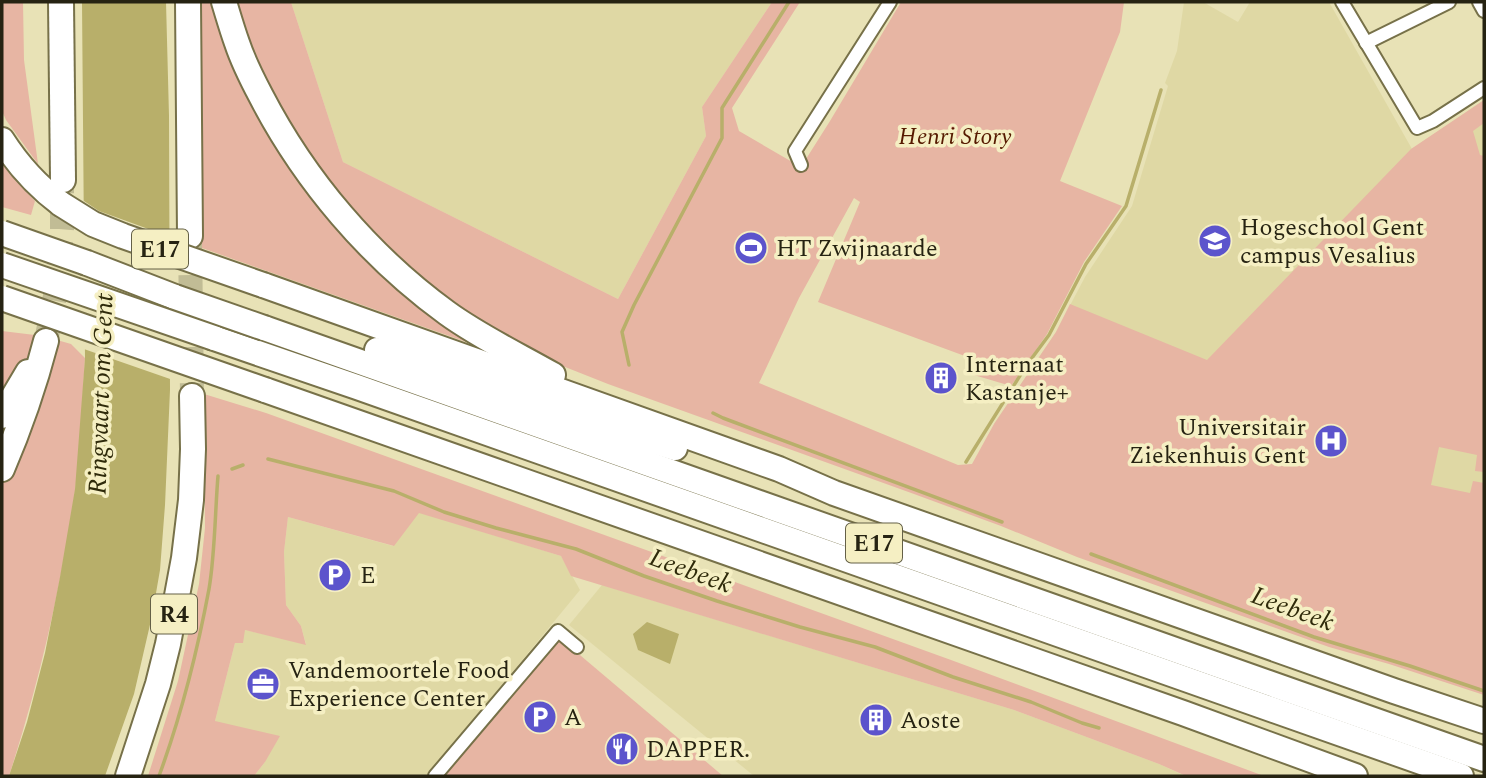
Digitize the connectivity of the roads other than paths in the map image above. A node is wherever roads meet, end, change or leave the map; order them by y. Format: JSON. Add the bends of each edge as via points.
{"nodes":[{"id":1,"x":61,"y":2,"type":"edge"},
{"id":2,"x":188,"y":2,"type":"edge"},
{"id":3,"x":224,"y":2,"type":"edge"},
{"id":4,"x":890,"y":2,"type":"edge"},
{"id":5,"x":1342,"y":2,"type":"edge"},
{"id":6,"x":1450,"y":2,"type":"edge"},
{"id":7,"x":1479,"y":2,"type":"edge"},
{"id":8,"x":1484,"y":11,"type":"edge"},
{"id":9,"x":1366,"y":43,"type":"junction"},
{"id":10,"x":1484,"y":88,"type":"edge"},
{"id":11,"x":2,"y":140,"type":"edge"},
{"id":12,"x":801,"y":165,"type":"dead end"},
{"id":13,"x":62,"y":192,"type":"junction"},
{"id":14,"x":2,"y":233,"type":"edge"},
{"id":15,"x":190,"y":236,"type":"tunnel mouth"},
{"id":16,"x":2,"y":265,"type":"edge"},
{"id":17,"x":2,"y":298,"type":"edge"},
{"id":18,"x":2,"y":317,"type":"edge"},
{"id":19,"x":264,"y":320,"type":"junction"},
{"id":20,"x":95,"y":330,"type":"junction"},
{"id":21,"x":265,"y":370,"type":"junction"},
{"id":22,"x":192,"y":396,"type":"tunnel mouth"},
{"id":23,"x":618,"y":411,"type":"junction"},
{"id":24,"x":2,"y":416,"type":"edge"},
{"id":25,"x":2,"y":468,"type":"edge"},
{"id":26,"x":834,"y":493,"type":"junction"},
{"id":27,"x":577,"y":647,"type":"dead end"},
{"id":28,"x":1484,"y":721,"type":"edge"},
{"id":29,"x":1484,"y":759,"type":"edge"},
{"id":30,"x":129,"y":776,"type":"edge"},
{"id":31,"x":435,"y":776,"type":"edge"},
{"id":32,"x":1355,"y":776,"type":"edge"},
{"id":33,"x":1461,"y":776,"type":"edge"}],
"edges":[{"from":1,"to":13,"type":"highway"},
{"from":2,"to":15,"type":"highway"},
{"from":3,"to":23,"type":"highway","via":[[237,44],[271,114],[327,198],[351,225],[406,281],[448,314]]},
{"from":4,"to":12,"type":"street","via":[[790,149]]},
{"from":5,"to":9,"type":"street"},
{"from":6,"to":9,"type":"street"},
{"from":7,"to":8,"type":"street"},
{"from":9,"to":10,"type":"street","via":[[1417,128]]},
{"from":11,"to":13,"type":"highway","via":[[44,191]]},
{"from":13,"to":23,"type":"highway","number":"E17","bridge":true,"via":[[93,224],[123,236]]},
{"from":14,"to":19,"type":"highway","number":"E17","bridge":true,"via":[[88,263],[177,285]]},
{"from":16,"to":21,"type":"highway","number":"E17","bridge":true,"via":[[214,338]]},
{"from":17,"to":20,"type":"highway","number":"E17","bridge":true},
{"from":18,"to":20,"type":"highway","bridge":true,"via":[[36,318]]},
{"from":19,"to":26,"type":"highway","number":"E17"},
{"from":19,"to":29,"type":"highway","number":"E17"},
{"from":20,"to":21,"type":"highway","number":"E17","bridge":true},
{"from":21,"to":32,"type":"highway","number":"E17","via":[[654,526]]},
{"from":21,"to":33,"type":"highway","number":"E17"},
{"from":22,"to":30,"type":"highway","number":"R4","via":[[191,500],[184,558],[158,684]]},
{"from":23,"to":26,"type":"highway","number":"E17"},
{"from":24,"to":25,"type":"highway","via":[[46,341],[31,396]]},
{"from":26,"to":28,"type":"highway","number":"E17"},
{"from":27,"to":31,"type":"street","via":[[558,631]]}]}
